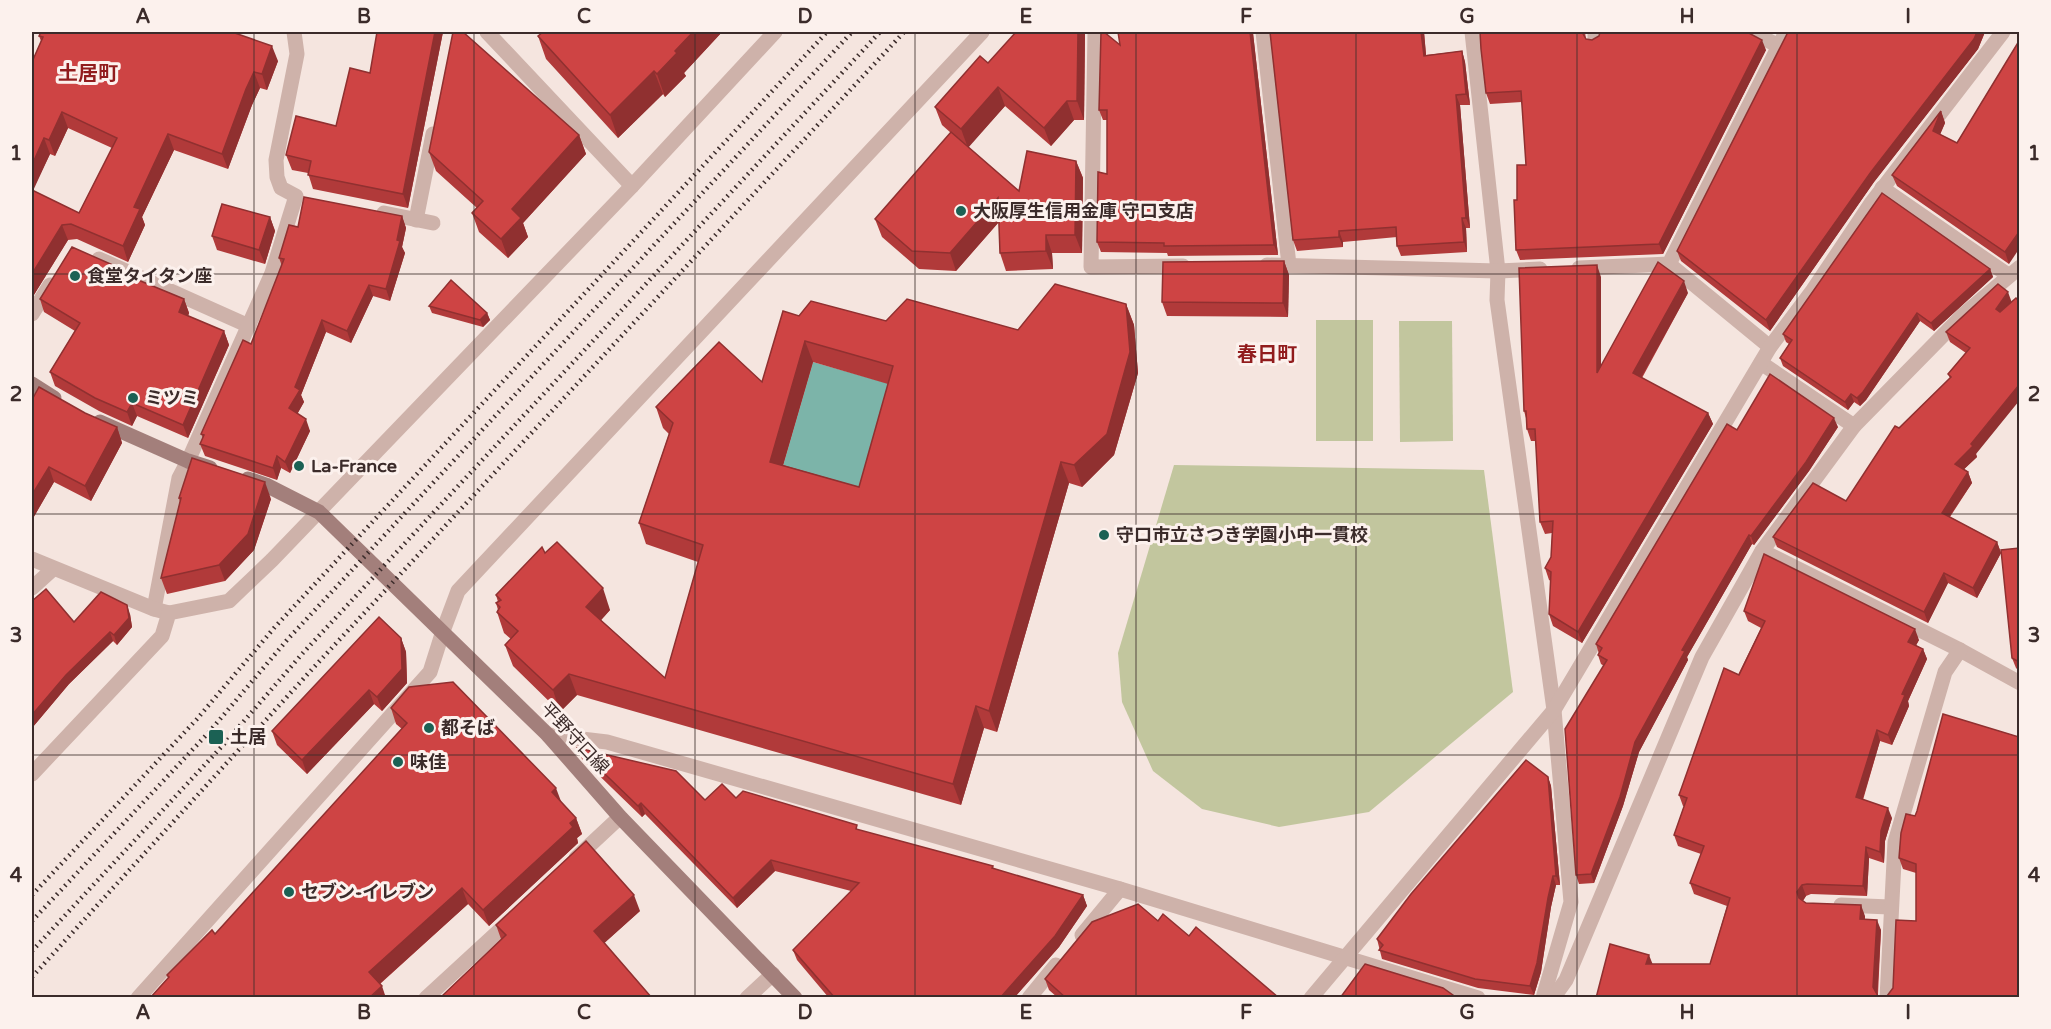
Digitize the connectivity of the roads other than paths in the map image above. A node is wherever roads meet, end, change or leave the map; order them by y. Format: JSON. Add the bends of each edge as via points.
{"nodes":[{"id":1,"x":294,"y":32,"type":"edge"},
{"id":2,"x":487,"y":32,"type":"edge"},
{"id":3,"x":775,"y":32,"type":"edge"},
{"id":4,"x":982,"y":32,"type":"edge"},
{"id":5,"x":1095,"y":32,"type":"edge"},
{"id":6,"x":1263,"y":32,"type":"edge"},
{"id":7,"x":1472,"y":32,"type":"edge"},
{"id":8,"x":1751,"y":32,"type":"edge"},
{"id":9,"x":1786,"y":32,"type":"edge"},
{"id":10,"x":2003,"y":32,"type":"edge"},
{"id":11,"x":1779,"y":46,"type":"junction"},
{"id":12,"x":437,"y":114,"type":"edge"},
{"id":13,"x":632,"y":186,"type":"junction"},
{"id":14,"x":1882,"y":188,"type":"junction"},
{"id":15,"x":373,"y":211,"type":"edge"},
{"id":16,"x":416,"y":220,"type":"junction"},
{"id":17,"x":433,"y":223,"type":"dead end"},
{"id":18,"x":83,"y":252,"type":"edge"},
{"id":19,"x":1669,"y":264,"type":"junction"},
{"id":20,"x":1254,"y":265,"type":"edge"},
{"id":21,"x":1289,"y":265,"type":"junction"},
{"id":22,"x":1196,"y":266,"type":"edge"},
{"id":23,"x":1498,"y":271,"type":"junction"},
{"id":24,"x":2014,"y":271,"type":"edge"},
{"id":25,"x":55,"y":276,"type":"edge"},
{"id":26,"x":32,"y":314,"type":"edge"},
{"id":27,"x":249,"y":326,"type":"junction"},
{"id":28,"x":1770,"y":348,"type":"junction"},
{"id":29,"x":1761,"y":363,"type":"junction"},
{"id":30,"x":32,"y":384,"type":"edge"},
{"id":31,"x":67,"y":405,"type":"edge"},
{"id":32,"x":86,"y":415,"type":"edge"},
{"id":33,"x":1854,"y":426,"type":"junction"},
{"id":34,"x":188,"y":461,"type":"junction"},
{"id":35,"x":319,"y":512,"type":"junction"},
{"id":36,"x":1761,"y":551,"type":"junction"},
{"id":37,"x":32,"y":559,"type":"edge"},
{"id":38,"x":53,"y":569,"type":"junction"},
{"id":39,"x":32,"y":588,"type":"edge"},
{"id":40,"x":161,"y":611,"type":"junction"},
{"id":41,"x":443,"y":631,"type":"junction"},
{"id":42,"x":1960,"y":650,"type":"junction"},
{"id":43,"x":2019,"y":683,"type":"edge"},
{"id":44,"x":1554,"y":710,"type":"junction"},
{"id":45,"x":548,"y":735,"type":"junction"},
{"id":46,"x":32,"y":774,"type":"edge"},
{"id":47,"x":620,"y":817,"type":"junction"},
{"id":48,"x":568,"y":866,"type":"edge"},
{"id":49,"x":1120,"y":889,"type":"junction"},
{"id":50,"x":1822,"y":905,"type":"edge"},
{"id":51,"x":524,"y":907,"type":"edge"},
{"id":52,"x":1890,"y":907,"type":"junction"},
{"id":53,"x":1345,"y":956,"type":"junction"},
{"id":54,"x":773,"y":974,"type":"junction"},
{"id":55,"x":138,"y":998,"type":"edge"},
{"id":56,"x":426,"y":998,"type":"edge"},
{"id":57,"x":747,"y":998,"type":"edge"},
{"id":58,"x":795,"y":998,"type":"edge"},
{"id":59,"x":1029,"y":998,"type":"edge"},
{"id":60,"x":1311,"y":998,"type":"edge"},
{"id":61,"x":1479,"y":998,"type":"edge"},
{"id":62,"x":1543,"y":998,"type":"edge"},
{"id":63,"x":1553,"y":998,"type":"edge"},
{"id":64,"x":1887,"y":998,"type":"edge"}],
"edges":[{"from":1,"to":27,"type":"street","via":[[297,54],[276,160],[281,188],[301,197]]},
{"from":2,"to":13,"type":"street"},
{"from":3,"to":13,"type":"street"},
{"from":4,"to":41,"type":"street","via":[[458,591]]},
{"from":5,"to":22,"type":"street","via":[[1091,267]]},
{"from":6,"to":21,"type":"street"},
{"from":7,"to":23,"type":"street"},
{"from":8,"to":11,"type":"street"},
{"from":9,"to":11,"type":"street"},
{"from":10,"to":14,"type":"street"},
{"from":11,"to":19,"type":"street"},
{"from":12,"to":16,"type":"street"},
{"from":13,"to":35,"type":"street"},
{"from":14,"to":24,"type":"street"},
{"from":14,"to":28,"type":"street"},
{"from":15,"to":16,"type":"street"},
{"from":16,"to":17,"type":"street"},
{"from":18,"to":27,"type":"street"},
{"from":19,"to":23,"type":"street"},
{"from":19,"to":28,"type":"street"},
{"from":20,"to":21,"type":"street"},
{"from":21,"to":23,"type":"street"},
{"from":23,"to":44,"type":"street","via":[[1497,300]]},
{"from":24,"to":33,"type":"street","via":[[1964,315]]},
{"from":25,"to":26,"type":"street"},
{"from":27,"to":34,"type":"street"},
{"from":28,"to":29,"type":"street"},
{"from":29,"to":33,"type":"street"},
{"from":29,"to":44,"type":"street"},
{"from":30,"to":31,"type":"main road"},
{"from":32,"to":34,"type":"main road","name":"平野守口線"},
{"from":33,"to":36,"type":"street"},
{"from":34,"to":35,"type":"main road","name":"平野守口線","via":[[266,485]]},
{"from":34,"to":40,"type":"street","via":[[179,478]]},
{"from":35,"to":40,"type":"street","via":[[229,601]]},
{"from":35,"to":41,"type":"main road","name":"平野守口線"},
{"from":36,"to":42,"type":"street"},
{"from":36,"to":63,"type":"street","via":[[1702,657],[1566,980]]},
{"from":37,"to":38,"type":"street"},
{"from":38,"to":39,"type":"street"},
{"from":38,"to":40,"type":"street"},
{"from":40,"to":46,"type":"street","via":[[162,636]]},
{"from":41,"to":45,"type":"main road","name":"平野守口線"},
{"from":41,"to":55,"type":"street","via":[[430,672]]},
{"from":42,"to":43,"type":"street"},
{"from":42,"to":52,"type":"street","via":[[1945,672],[1895,842]]},
{"from":44,"to":53,"type":"street"},
{"from":44,"to":62,"type":"street","via":[[1571,902]]},
{"from":45,"to":47,"type":"main road","name":"平野守口線"},
{"from":45,"to":49,"type":"street","via":[[606,742]]},
{"from":47,"to":48,"type":"street"},
{"from":47,"to":54,"type":"main road","name":"平野守口線"},
{"from":49,"to":53,"type":"street"},
{"from":49,"to":59,"type":"street"},
{"from":50,"to":52,"type":"street"},
{"from":51,"to":56,"type":"street"},
{"from":52,"to":64,"type":"street"},
{"from":53,"to":60,"type":"street"},
{"from":53,"to":61,"type":"street"},
{"from":54,"to":57,"type":"street"},
{"from":54,"to":58,"type":"main road","name":"平野守口線"}]}
